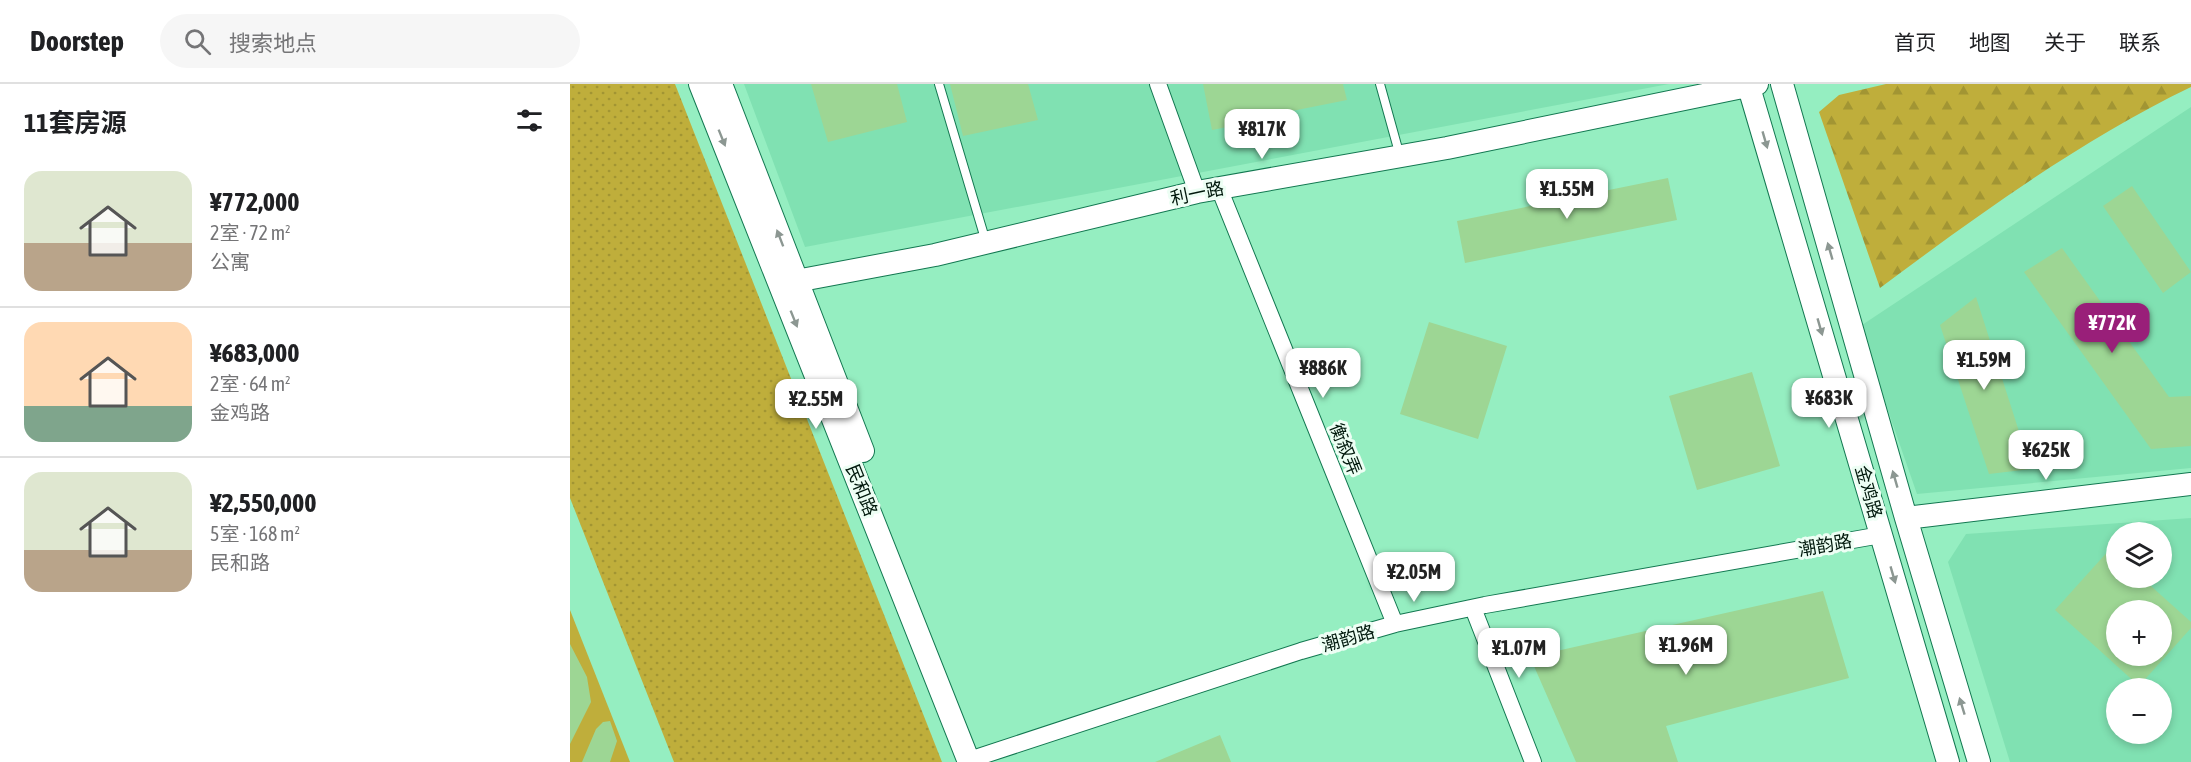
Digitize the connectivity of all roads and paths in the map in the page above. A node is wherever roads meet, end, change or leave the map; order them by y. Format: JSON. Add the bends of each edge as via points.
{"nodes":[{"id":1,"x":700,"y":84,"type":"edge"},
{"id":2,"x":721,"y":84,"type":"edge"},
{"id":3,"x":939,"y":84,"type":"edge"},
{"id":4,"x":1158,"y":84,"type":"edge"},
{"id":5,"x":1380,"y":84,"type":"edge"},
{"id":6,"x":1782,"y":84,"type":"edge"},
{"id":7,"x":1752,"y":85,"type":"edge"},
{"id":8,"x":1400,"y":157,"type":"junction"},
{"id":9,"x":1219,"y":188,"type":"junction"},
{"id":10,"x":1197,"y":192,"type":"junction"},
{"id":11,"x":987,"y":242,"type":"junction"},
{"id":12,"x":789,"y":284,"type":"junction"},
{"id":13,"x":2191,"y":484,"type":"edge"},
{"id":14,"x":1906,"y":518,"type":"junction"},
{"id":15,"x":1881,"y":535,"type":"junction"},
{"id":16,"x":1473,"y":608,"type":"junction"},
{"id":17,"x":1395,"y":624,"type":"junction"},
{"id":18,"x":977,"y":760,"type":"edge"},
{"id":19,"x":1533,"y":762,"type":"edge"},
{"id":20,"x":1948,"y":762,"type":"edge"},
{"id":21,"x":1979,"y":762,"type":"edge"}],
"edges":[{"from":1,"to":12,"type":"main road","name":"民和路","one_way":true},
{"from":12,"to":2,"type":"main road","name":"民和路","one_way":true},
{"from":3,"to":11,"type":"lane"},
{"from":4,"to":10,"type":"street"},
{"from":5,"to":8,"type":"lane"},
{"from":14,"to":6,"type":"main road","name":"金鸡路","one_way":true},
{"from":7,"to":8,"type":"main road","name":"利一路"},
{"from":7,"to":15,"type":"main road","name":"金鸡路","one_way":true},
{"from":8,"to":9,"type":"main road","name":"利一路"},
{"from":9,"to":10,"type":"main road","name":"利一路"},
{"from":9,"to":17,"type":"street","name":"衡叙弄"},
{"from":10,"to":11,"type":"main road","name":"利一路"},
{"from":11,"to":12,"type":"main road","name":"利一路"},
{"from":12,"to":18,"type":"main road","name":"民和路"},
{"from":13,"to":14,"type":"main road"},
{"from":21,"to":14,"type":"main road","name":"金鸡路","one_way":true},
{"from":15,"to":16,"type":"street","name":"潮韵路"},
{"from":15,"to":20,"type":"main road","name":"金鸡路","one_way":true},
{"from":16,"to":17,"type":"street","name":"潮韵路"},
{"from":16,"to":19,"type":"street"},
{"from":17,"to":18,"type":"street","name":"潮韵路","via":[[1290,655]]}]}
